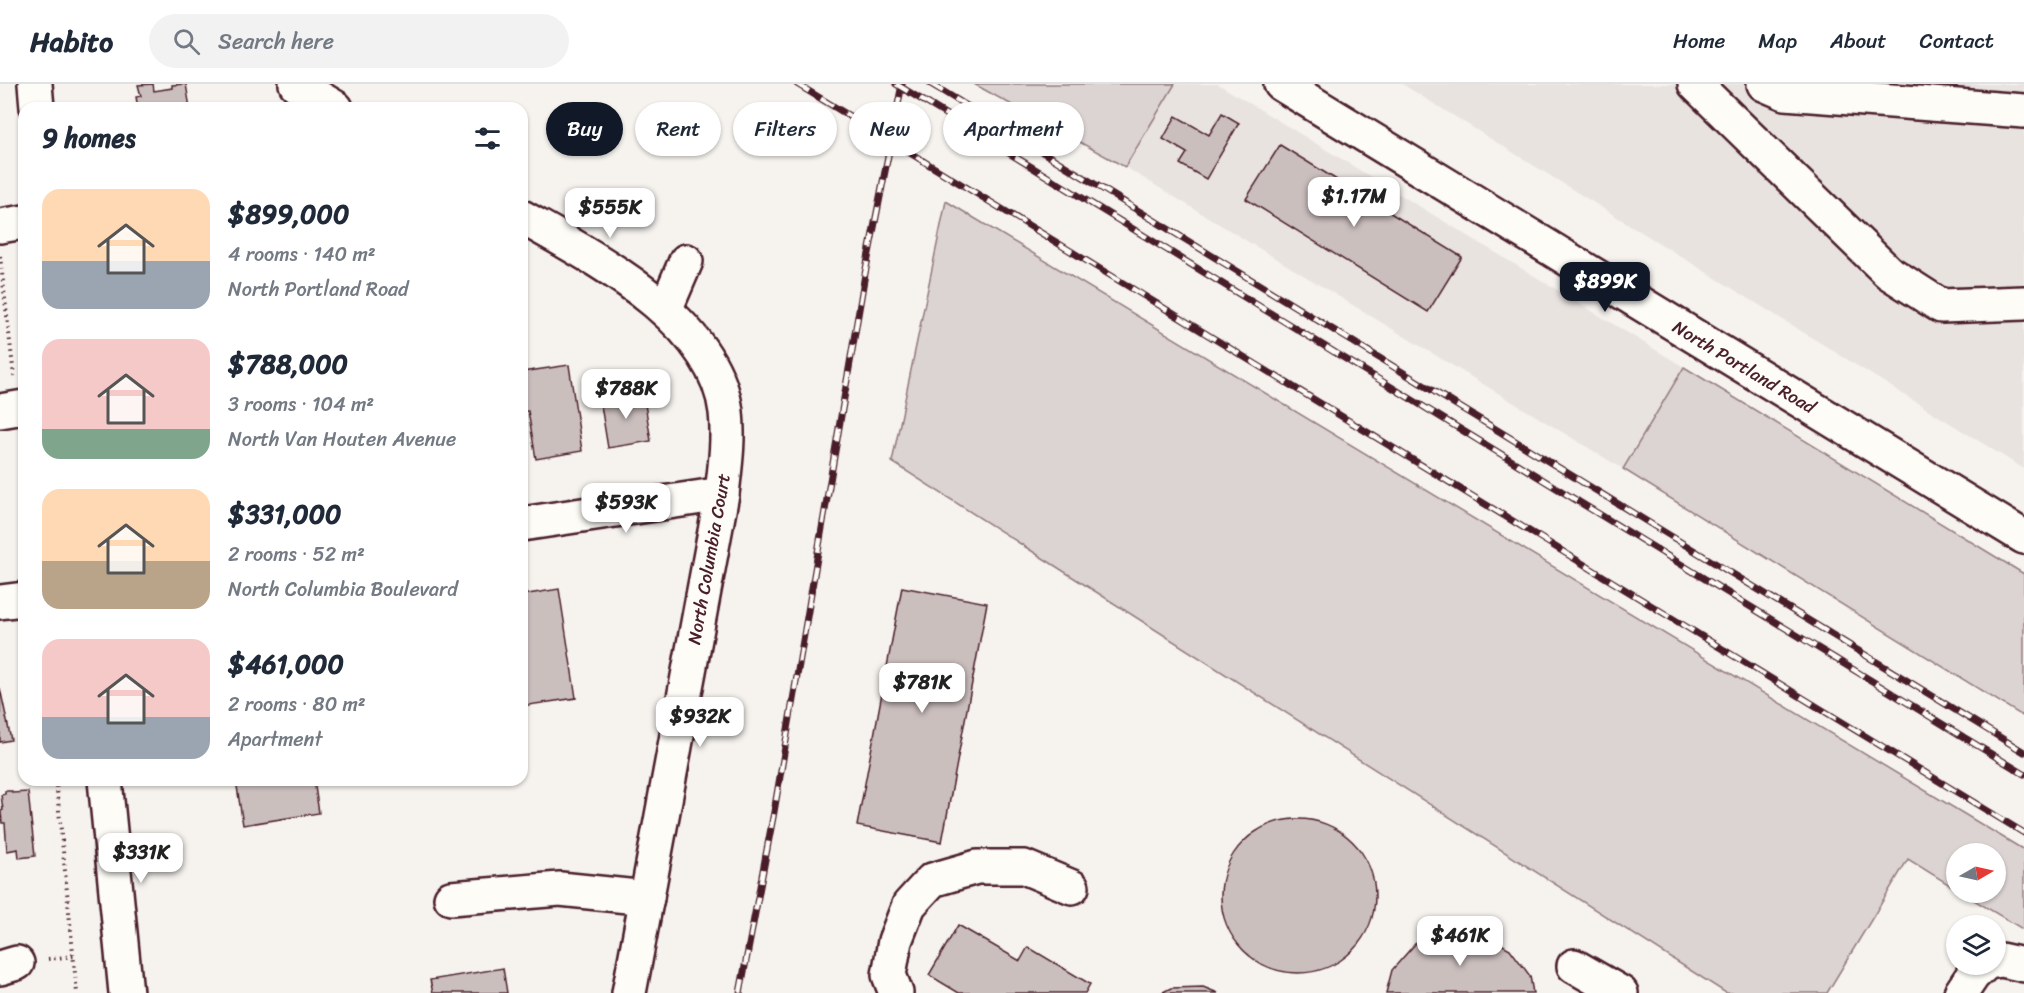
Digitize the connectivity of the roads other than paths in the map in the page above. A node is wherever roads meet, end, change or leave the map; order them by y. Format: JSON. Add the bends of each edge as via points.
{"nodes":[{"id":1,"x":35,"y":84,"type":"edge"},
{"id":2,"x":296,"y":84,"type":"edge"},
{"id":3,"x":1281,"y":84,"type":"edge"},
{"id":4,"x":1695,"y":84,"type":"edge"},
{"id":5,"x":1764,"y":84,"type":"edge"},
{"id":6,"x":37,"y":102,"type":"edge"},
{"id":7,"x":326,"y":102,"type":"edge"},
{"id":8,"x":2024,"y":111,"type":"edge"},
{"id":9,"x":528,"y":221,"type":"edge"},
{"id":10,"x":18,"y":223,"type":"edge"},
{"id":11,"x":0,"y":226,"type":"edge"},
{"id":12,"x":686,"y":261,"type":"dead end"},
{"id":13,"x":2024,"y":303,"type":"edge"},
{"id":14,"x":665,"y":310,"type":"junction"},
{"id":15,"x":722,"y":494,"type":"junction"},
{"id":16,"x":528,"y":523,"type":"edge"},
{"id":17,"x":2024,"y":537,"type":"edge"},
{"id":18,"x":18,"y":600,"type":"edge"},
{"id":19,"x":0,"y":602,"type":"edge"},
{"id":20,"x":106,"y":786,"type":"edge"},
{"id":21,"x":1072,"y":887,"type":"dead end"},
{"id":22,"x":451,"y":898,"type":"dead end"},
{"id":23,"x":647,"y":898,"type":"junction"},
{"id":24,"x":2006,"y":961,"type":"edge"},
{"id":25,"x":2024,"y":965,"type":"edge"},
{"id":26,"x":1574,"y":966,"type":"dead end"},
{"id":27,"x":1973,"y":975,"type":"edge"},
{"id":28,"x":126,"y":993,"type":"edge"},
{"id":29,"x":629,"y":993,"type":"edge"},
{"id":30,"x":896,"y":993,"type":"edge"},
{"id":31,"x":1621,"y":993,"type":"edge"},
{"id":32,"x":1961,"y":993,"type":"edge"}],
"edges":[{"from":1,"to":6,"type":"street"},
{"from":2,"to":7,"type":"street"},
{"from":3,"to":17,"type":"street","name":"North Portland Road"},
{"from":4,"to":13,"type":"street","via":[[1888,272],[1941,306]]},
{"from":5,"to":8,"type":"street","via":[[1785,93]]},
{"from":9,"to":14,"type":"street","name":"North Columbia Court","via":[[630,281]]},
{"from":10,"to":11,"type":"street"},
{"from":12,"to":14,"type":"street"},
{"from":14,"to":15,"type":"street","name":"North Columbia Court","via":[[697,346],[715,375],[726,411]]},
{"from":15,"to":16,"type":"street"},
{"from":15,"to":23,"type":"street","name":"North Columbia Court"},
{"from":18,"to":19,"type":"street"},
{"from":20,"to":28,"type":"street"},
{"from":21,"to":30,"type":"street","via":[[1024,867],[977,867],[932,880],[909,905],[896,941],[889,975]]},
{"from":22,"to":23,"type":"street","via":[[560,889]]},
{"from":23,"to":29,"type":"street","name":"North Columbia Court"},
{"from":24,"to":25,"type":"street"},
{"from":26,"to":31,"type":"street"},
{"from":27,"to":32,"type":"street"}]}
